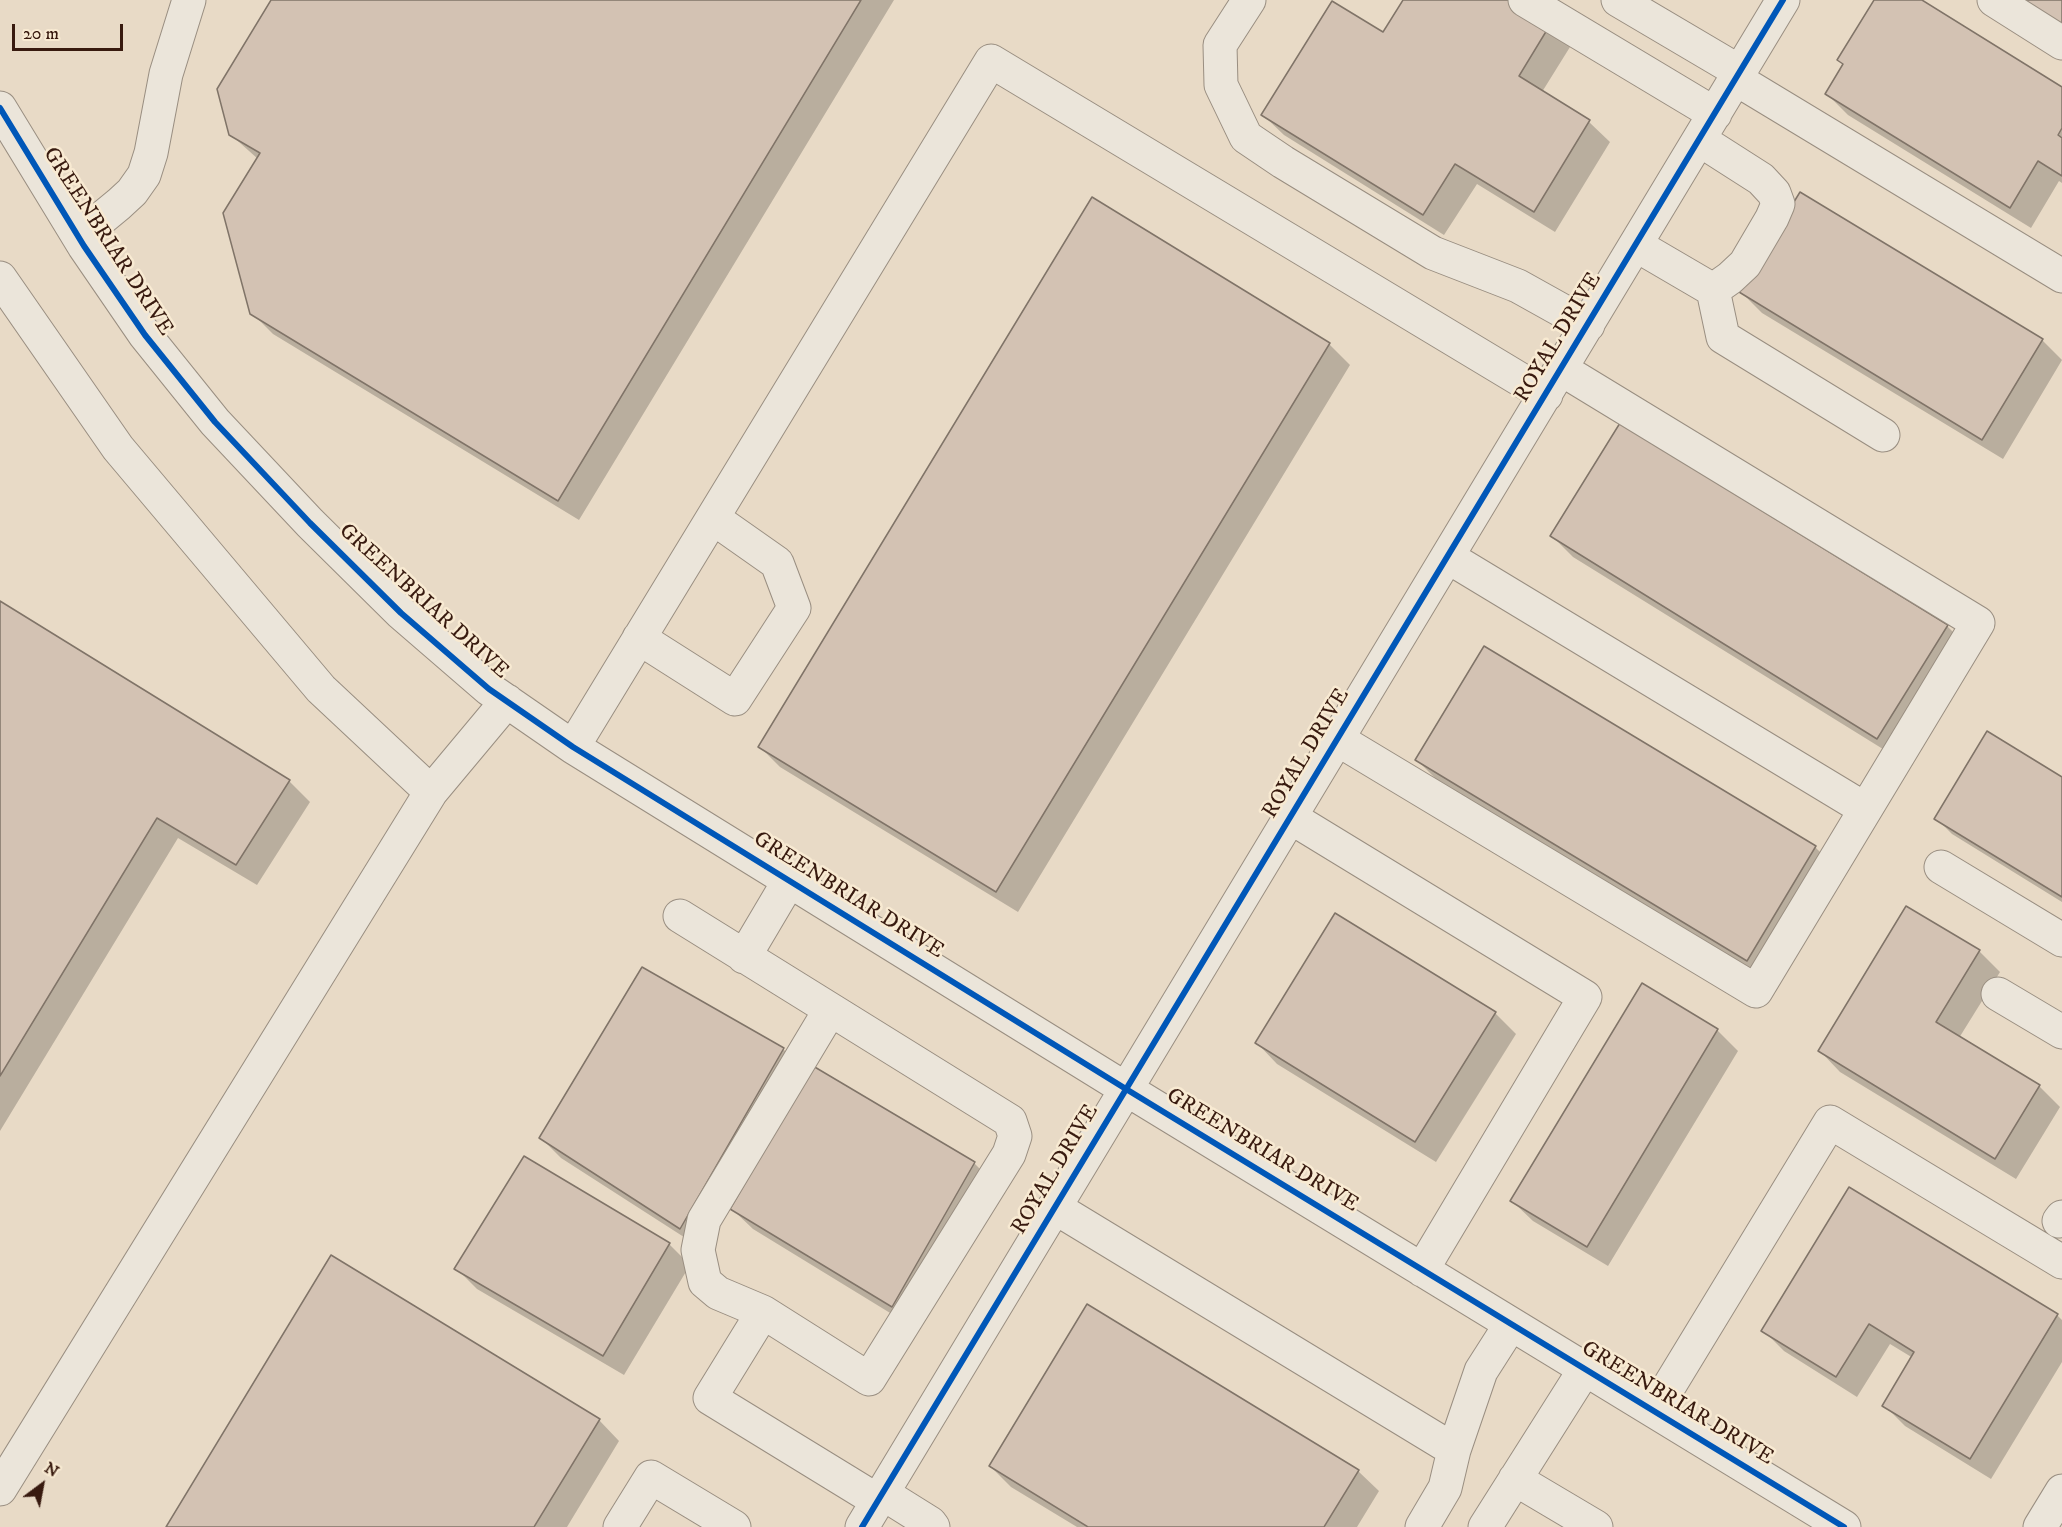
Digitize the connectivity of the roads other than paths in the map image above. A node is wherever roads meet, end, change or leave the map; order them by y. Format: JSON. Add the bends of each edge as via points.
{"nodes":[{"id":1,"x":189,"y":0,"type":"edge"},
{"id":2,"x":1249,"y":0,"type":"edge"},
{"id":3,"x":1525,"y":0,"type":"edge"},
{"id":4,"x":1618,"y":0,"type":"edge"},
{"id":5,"x":1783,"y":0,"type":"edge"},
{"id":6,"x":1994,"y":0,"type":"edge"},
{"id":7,"x":2062,"y":43,"type":"edge"},
{"id":8,"x":1738,"y":75,"type":"junction"},
{"id":9,"x":0,"y":108,"type":"edge"},
{"id":10,"x":1707,"y":127,"type":"junction"},
{"id":11,"x":79,"y":237,"type":"junction"},
{"id":12,"x":1636,"y":245,"type":"junction"},
{"id":13,"x":2062,"y":276,"type":"edge"},
{"id":14,"x":0,"y":278,"type":"edge"},
{"id":15,"x":1713,"y":290,"type":"junction"},
{"id":16,"x":1588,"y":325,"type":"junction"},
{"id":17,"x":1554,"y":382,"type":"junction"},
{"id":18,"x":1883,"y":435,"type":"dead end"},
{"id":19,"x":713,"y":518,"type":"junction"},
{"id":20,"x":1448,"y":557,"type":"junction"},
{"id":21,"x":639,"y":638,"type":"junction"},
{"id":22,"x":507,"y":701,"type":"junction"},
{"id":23,"x":1337,"y":739,"type":"junction"},
{"id":24,"x":573,"y":747,"type":"junction"},
{"id":25,"x":431,"y":792,"type":"junction"},
{"id":26,"x":1866,"y":809,"type":"junction"},
{"id":27,"x":1290,"y":817,"type":"junction"},
{"id":28,"x":1941,"y":867,"type":"dead end"},
{"id":29,"x":789,"y":881,"type":"junction"},
{"id":30,"x":680,"y":916,"type":"dead end"},
{"id":31,"x":2062,"y":940,"type":"edge"},
{"id":32,"x":744,"y":957,"type":"junction"},
{"id":33,"x":1998,"y":994,"type":"dead end"},
{"id":34,"x":830,"y":1010,"type":"junction"},
{"id":35,"x":2062,"y":1032,"type":"edge"},
{"id":36,"x":1126,"y":1089,"type":"junction"},
{"id":37,"x":1054,"y":1207,"type":"junction"},
{"id":38,"x":2062,"y":1262,"type":"edge"},
{"id":39,"x":1422,"y":1270,"type":"junction"},
{"id":40,"x":763,"y":1312,"type":"junction"},
{"id":41,"x":1511,"y":1324,"type":"junction"},
{"id":42,"x":1585,"y":1369,"type":"junction"},
{"id":43,"x":1654,"y":1411,"type":"junction"},
{"id":44,"x":1454,"y":1450,"type":"junction"},
{"id":45,"x":1515,"y":1479,"type":"junction"},
{"id":46,"x":0,"y":1489,"type":"edge"},
{"id":47,"x":2062,"y":1491,"type":"edge"},
{"id":48,"x":874,"y":1507,"type":"edge"},
{"id":49,"x":620,"y":1527,"type":"edge"},
{"id":50,"x":734,"y":1527,"type":"edge"},
{"id":51,"x":933,"y":1527,"type":"edge"},
{"id":52,"x":1422,"y":1527,"type":"edge"},
{"id":53,"x":1485,"y":1527,"type":"edge"},
{"id":54,"x":1596,"y":1527,"type":"edge"},
{"id":55,"x":1844,"y":1527,"type":"edge"},
{"id":56,"x":2040,"y":1527,"type":"edge"}],
"edges":[{"from":1,"to":11,"type":"street","via":[[166,74],[144,175],[132,192]]},
{"from":2,"to":16,"type":"street","via":[[1220,45],[1221,85],[1246,137],[1432,253],[1518,286]]},
{"from":3,"to":10,"type":"street"},
{"from":4,"to":8,"type":"street"},
{"from":5,"to":8,"type":"street","name":"ROYAL DRIVE"},
{"from":6,"to":7,"type":"street"},
{"from":8,"to":10,"type":"street","name":"ROYAL DRIVE"},
{"from":8,"to":13,"type":"street"},
{"from":9,"to":11,"type":"street","name":"GREENBRIAR DRIVE"},
{"from":10,"to":12,"type":"street","name":"ROYAL DRIVE"},
{"from":10,"to":15,"type":"street","via":[[1774,193],[1778,204],[1745,264]]},
{"from":11,"to":22,"type":"street","name":"GREENBRIAR DRIVE","via":[[145,335],[215,422],[401,613]]},
{"from":12,"to":15,"type":"street"},
{"from":12,"to":16,"type":"street","name":"ROYAL DRIVE"},
{"from":14,"to":25,"type":"street","via":[[118,448],[321,689]]},
{"from":15,"to":18,"type":"street","via":[[1723,337]]},
{"from":16,"to":17,"type":"street","name":"ROYAL DRIVE"},
{"from":17,"to":19,"type":"street","via":[[992,61]]},
{"from":17,"to":20,"type":"street","name":"ROYAL DRIVE"},
{"from":17,"to":26,"type":"street","via":[[1978,623]]},
{"from":19,"to":21,"type":"street"},
{"from":19,"to":21,"type":"street","via":[[777,563],[794,609],[735,699]]},
{"from":20,"to":23,"type":"street","name":"ROYAL DRIVE"},
{"from":20,"to":26,"type":"street"},
{"from":21,"to":24,"type":"street"},
{"from":22,"to":24,"type":"street","name":"GREENBRIAR DRIVE"},
{"from":22,"to":25,"type":"street"},
{"from":23,"to":26,"type":"street","via":[[1756,991]]},
{"from":23,"to":27,"type":"street","name":"ROYAL DRIVE"},
{"from":24,"to":29,"type":"street","name":"GREENBRIAR DRIVE"},
{"from":25,"to":46,"type":"street"},
{"from":27,"to":36,"type":"street","name":"ROYAL DRIVE"},
{"from":27,"to":39,"type":"street","via":[[1585,997]]},
{"from":28,"to":31,"type":"street"},
{"from":29,"to":32,"type":"street"},
{"from":29,"to":36,"type":"street","name":"GREENBRIAR DRIVE"},
{"from":30,"to":32,"type":"street"},
{"from":32,"to":34,"type":"street"},
{"from":33,"to":35,"type":"street"},
{"from":34,"to":40,"type":"street","via":[[704,1220],[698,1250],[705,1282],[718,1293]]},
{"from":34,"to":40,"type":"street","via":[[1010,1121],[1015,1136],[1009,1154],[869,1379]]},
{"from":36,"to":37,"type":"street","name":"ROYAL DRIVE"},
{"from":36,"to":39,"type":"street","name":"GREENBRIAR DRIVE"},
{"from":37,"to":44,"type":"street"},
{"from":37,"to":48,"type":"street","name":"ROYAL DRIVE"},
{"from":38,"to":43,"type":"street","via":[[1830,1122]]},
{"from":39,"to":41,"type":"street","name":"GREENBRIAR DRIVE"},
{"from":40,"to":48,"type":"street","via":[[710,1398]]},
{"from":41,"to":42,"type":"street","name":"GREENBRIAR DRIVE"},
{"from":41,"to":44,"type":"street","via":[[1481,1371]]},
{"from":42,"to":43,"type":"street","name":"GREENBRIAR DRIVE"},
{"from":42,"to":45,"type":"street"},
{"from":43,"to":55,"type":"street","name":"GREENBRIAR DRIVE"},
{"from":44,"to":52,"type":"street","via":[[1445,1488]]},
{"from":45,"to":53,"type":"street"},
{"from":45,"to":54,"type":"street"},
{"from":47,"to":56,"type":"street"},
{"from":48,"to":51,"type":"street"},
{"from":49,"to":50,"type":"street","via":[[651,1477]]}]}
